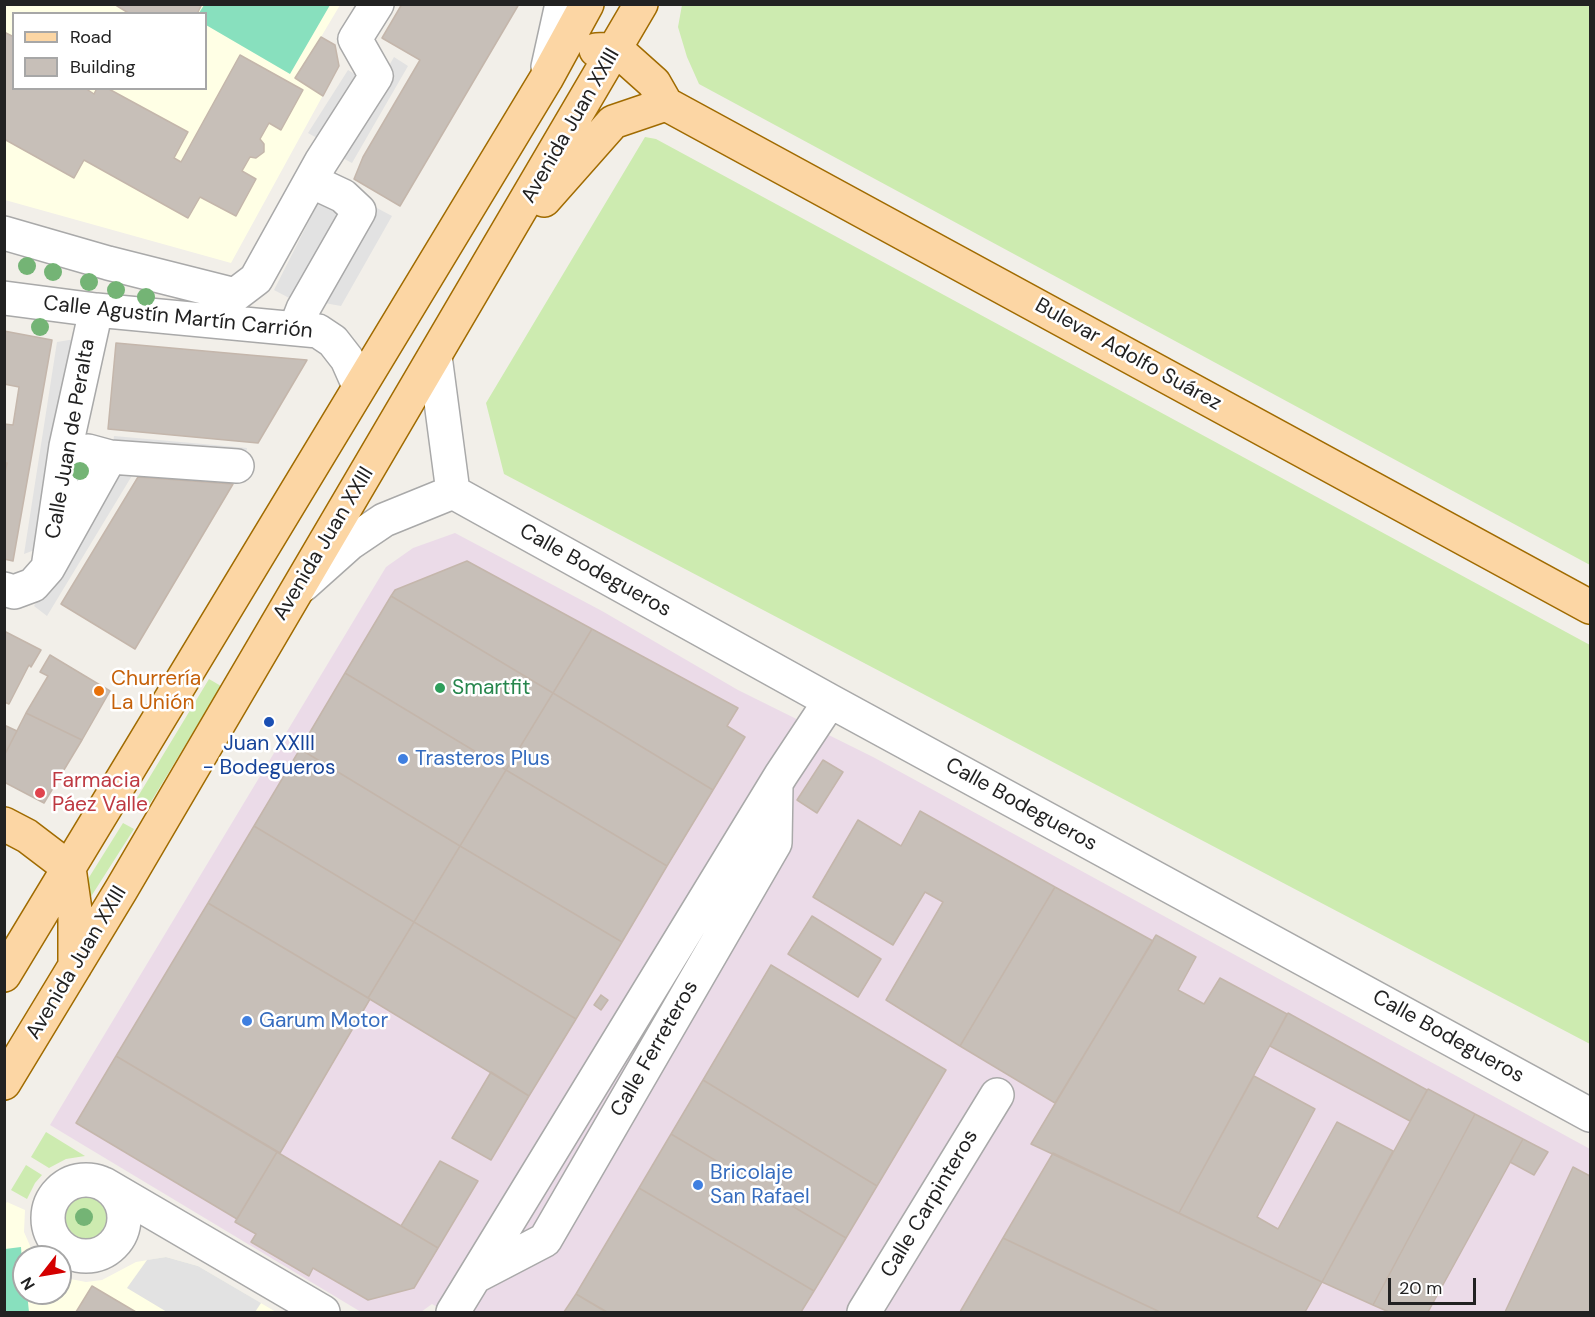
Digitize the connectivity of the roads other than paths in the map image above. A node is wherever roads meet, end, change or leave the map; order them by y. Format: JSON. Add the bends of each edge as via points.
{"nodes":[{"id":1,"x":376,"y":4,"type":"edge"},
{"id":2,"x":562,"y":4,"type":"edge"},
{"id":3,"x":588,"y":4,"type":"edge"},
{"id":4,"x":641,"y":4,"type":"edge"},
{"id":5,"x":616,"y":49,"type":"junction"},
{"id":6,"x":546,"y":79,"type":"junction"},
{"id":7,"x":666,"y":104,"type":"junction"},
{"id":8,"x":310,"y":181,"type":"junction"},
{"id":9,"x":4,"y":232,"type":"edge"},
{"id":10,"x":497,"y":252,"type":"junction"},
{"id":11,"x":4,"y":298,"type":"edge"},
{"id":12,"x":96,"y":310,"type":"junction"},
{"id":13,"x":296,"y":327,"type":"junction"},
{"id":14,"x":435,"y":356,"type":"junction"},
{"id":15,"x":359,"y":386,"type":"junction"},
{"id":16,"x":66,"y":446,"type":"junction"},
{"id":17,"x":110,"y":457,"type":"junction"},
{"id":18,"x":237,"y":466,"type":"dead end"},
{"id":19,"x":453,"y":492,"type":"junction"},
{"id":20,"x":48,"y":568,"type":"junction"},
{"id":21,"x":9,"y":591,"type":"edge"},
{"id":22,"x":295,"y":592,"type":"junction"},
{"id":23,"x":1590,"y":607,"type":"edge"},
{"id":24,"x":830,"y":701,"type":"junction"},
{"id":25,"x":4,"y":824,"type":"edge"},
{"id":26,"x":69,"y":867,"type":"junction"},
{"id":27,"x":75,"y":966,"type":"junction"},
{"id":28,"x":4,"y":975,"type":"edge"},
{"id":29,"x":4,"y":1083,"type":"edge"},
{"id":30,"x":997,"y":1095,"type":"dead end"},
{"id":31,"x":1590,"y":1115,"type":"edge"},
{"id":32,"x":104,"y":1185,"type":"junction"},
{"id":33,"x":165,"y":1222,"type":"junction"},
{"id":34,"x":118,"y":1237,"type":"junction"},
{"id":35,"x":322,"y":1312,"type":"edge"},
{"id":36,"x":453,"y":1312,"type":"edge"},
{"id":37,"x":864,"y":1312,"type":"edge"}],
"edges":[{"from":1,"to":8,"type":"street","name":"Calle Agustín Martín Carrión","via":[[355,39],[376,76]]},
{"from":2,"to":6,"type":"street"},
{"from":3,"to":6,"type":"main road"},
{"from":4,"to":5,"type":"main road","name":"Avenida Juan XXIII"},
{"from":5,"to":6,"type":"main road","via":[[569,59]]},
{"from":5,"to":7,"type":"main road","via":[[654,82]]},
{"from":5,"to":10,"type":"main road","name":"Avenida Juan XXIII"},
{"from":6,"to":15,"type":"main road"},
{"from":7,"to":10,"type":"main road","via":[[613,122]]},
{"from":7,"to":23,"type":"main road","name":"Bulevar Adolfo Suárez"},
{"from":8,"to":9,"type":"street","name":"Calle Agustín Martín Carrión","via":[[256,279],[235,295]]},
{"from":8,"to":13,"type":"street","via":[[343,196],[359,211]]},
{"from":10,"to":14,"type":"main road","name":"Avenida Juan XXIII"},
{"from":11,"to":12,"type":"street","name":"Calle Agustín Martín Carrión"},
{"from":12,"to":13,"type":"street","name":"Calle Agustín Martín Carrión"},
{"from":12,"to":16,"type":"street","name":"Calle Juan de Peralta"},
{"from":13,"to":15,"type":"street","name":"Calle Agustín Martín Carrión","via":[[318,331],[333,341]]},
{"from":14,"to":19,"type":"street"},
{"from":14,"to":22,"type":"main road","name":"Avenida Juan XXIII"},
{"from":15,"to":26,"type":"main road"},
{"from":16,"to":17,"type":"street"},
{"from":16,"to":20,"type":"street","name":"Calle Juan de Peralta"},
{"from":17,"to":18,"type":"street"},
{"from":17,"to":20,"type":"street","name":"Calle Juan de Peralta"},
{"from":19,"to":22,"type":"street","via":[[384,520],[350,543]]},
{"from":19,"to":24,"type":"street","name":"Calle Bodegueros"},
{"from":20,"to":21,"type":"street","name":"Calle Juan de Peralta","via":[[33,585]]},
{"from":22,"to":27,"type":"main road","name":"Avenida Juan XXIII"},
{"from":24,"to":31,"type":"street","name":"Calle Bodegueros"},
{"from":24,"to":36,"type":"street","name":"Calle Ferreteros","via":[[776,783],[775,843],[545,1240],[476,1276]]},
{"from":25,"to":26,"type":"main road"},
{"from":26,"to":27,"type":"main road","via":[[75,910]]},
{"from":26,"to":28,"type":"main road"},
{"from":27,"to":29,"type":"main road","name":"Avenida Juan XXIII"},
{"from":30,"to":37,"type":"street","name":"Calle Carpinteros"},
{"from":32,"to":33,"type":"street"},
{"from":32,"to":34,"type":"street","via":[[119,1199],[123,1211]]},
{"from":32,"to":34,"type":"street","via":[[92,1180],[67,1185],[48,1209],[49,1228],[67,1251],[85,1256],[104,1251]]},
{"from":33,"to":34,"type":"street"},
{"from":33,"to":35,"type":"street"}]}
